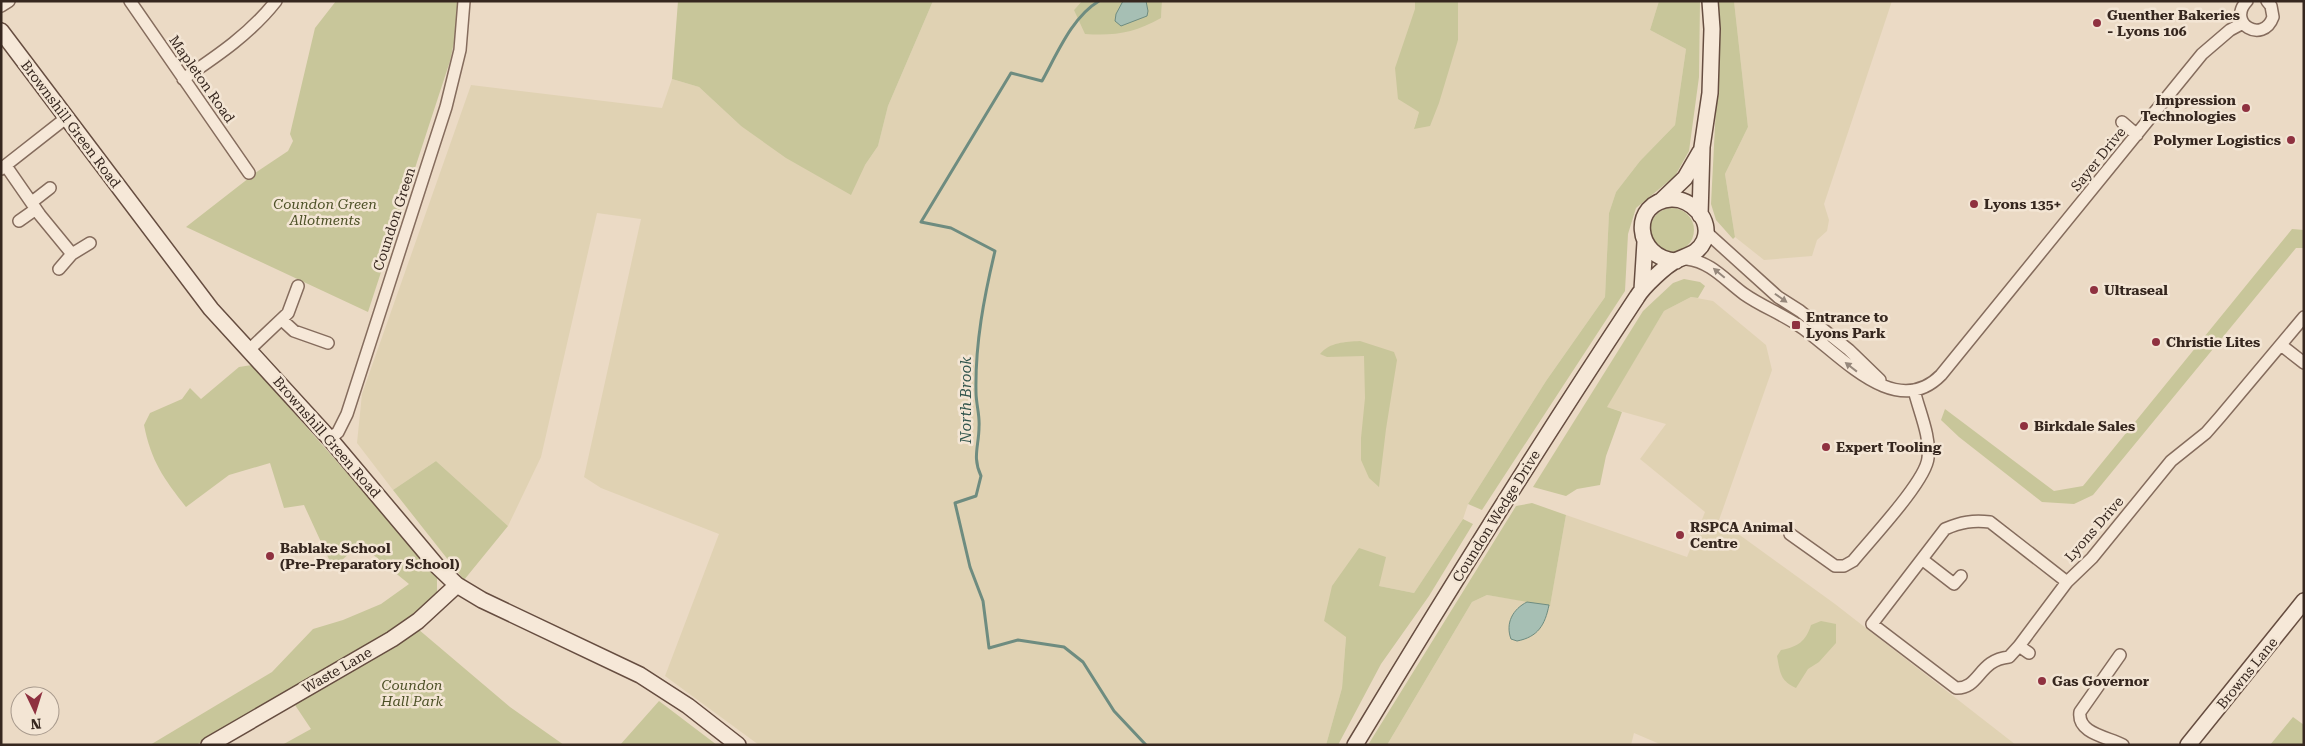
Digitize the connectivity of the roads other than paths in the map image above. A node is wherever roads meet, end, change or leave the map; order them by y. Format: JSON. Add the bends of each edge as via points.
{"nodes":[{"id":1,"x":9,"y":1,"type":"edge"},
{"id":2,"x":130,"y":1,"type":"edge"},
{"id":3,"x":276,"y":1,"type":"edge"},
{"id":4,"x":464,"y":1,"type":"edge"},
{"id":5,"x":1710,"y":1,"type":"edge"},
{"id":6,"x":2247,"y":1,"type":"edge"},
{"id":7,"x":2267,"y":1,"type":"edge"},
{"id":8,"x":1,"y":6,"type":"edge"},
{"id":9,"x":2243,"y":23,"type":"junction"},
{"id":10,"x":1,"y":31,"type":"edge"},
{"id":11,"x":183,"y":79,"type":"junction"},
{"id":12,"x":66,"y":118,"type":"junction"},
{"id":13,"x":2122,"y":122,"type":"dead end"},
{"id":14,"x":2137,"y":135,"type":"junction"},
{"id":15,"x":1702,"y":147,"type":"junction"},
{"id":16,"x":3,"y":167,"type":"edge"},
{"id":17,"x":249,"y":173,"type":"dead end"},
{"id":18,"x":50,"y":188,"type":"dead end"},
{"id":19,"x":1661,"y":201,"type":"junction"},
{"id":20,"x":34,"y":206,"type":"junction"},
{"id":21,"x":1700,"y":215,"type":"junction"},
{"id":22,"x":19,"y":221,"type":"dead end"},
{"id":23,"x":1705,"y":231,"type":"junction"},
{"id":24,"x":1645,"y":242,"type":"junction"},
{"id":25,"x":90,"y":243,"type":"dead end"},
{"id":26,"x":72,"y":254,"type":"junction"},
{"id":27,"x":1682,"y":260,"type":"junction"},
{"id":28,"x":59,"y":269,"type":"dead end"},
{"id":29,"x":298,"y":286,"type":"dead end"},
{"id":30,"x":1642,"y":290,"type":"junction"},
{"id":31,"x":2304,"y":317,"type":"edge"},
{"id":32,"x":282,"y":320,"type":"junction"},
{"id":33,"x":328,"y":342,"type":"dead end"},
{"id":34,"x":2280,"y":345,"type":"junction"},
{"id":35,"x":250,"y":350,"type":"junction"},
{"id":36,"x":2304,"y":363,"type":"edge"},
{"id":37,"x":1894,"y":389,"type":"junction"},
{"id":38,"x":1914,"y":390,"type":"junction"},
{"id":39,"x":330,"y":439,"type":"junction"},
{"id":40,"x":1790,"y":534,"type":"dead end"},
{"id":41,"x":1923,"y":560,"type":"junction"},
{"id":42,"x":2067,"y":582,"type":"junction"},
{"id":43,"x":1954,"y":584,"type":"dead end"},
{"id":44,"x":457,"y":585,"type":"junction"},
{"id":45,"x":2304,"y":601,"type":"edge"},
{"id":46,"x":2019,"y":646,"type":"junction"},
{"id":47,"x":2029,"y":653,"type":"dead end"},
{"id":48,"x":2120,"y":655,"type":"dead end"},
{"id":49,"x":209,"y":745,"type":"edge"},
{"id":50,"x":738,"y":745,"type":"edge"},
{"id":51,"x":1355,"y":745,"type":"edge"},
{"id":52,"x":2123,"y":745,"type":"edge"},
{"id":53,"x":2188,"y":745,"type":"edge"}],
"edges":[{"from":1,"to":8,"type":"street"},
{"from":2,"to":11,"type":"street","name":"Mapleton Road"},
{"from":3,"to":11,"type":"street","via":[[226,51]]},
{"from":4,"to":39,"type":"street","name":"Coundon Green","via":[[460,50],[446,107],[347,414],[338,432]]},
{"from":5,"to":15,"type":"street","name":"Coundon Wedge Drive","via":[[1710,94]]},
{"from":6,"to":9,"type":"street","via":[[2241,10]]},
{"from":7,"to":9,"type":"street","via":[[2273,11],[2267,27],[2252,30]]},
{"from":9,"to":14,"type":"street","name":"Sayer Drive","via":[[2202,54]]},
{"from":10,"to":12,"type":"street","name":"Brownshill Green Road"},
{"from":11,"to":17,"type":"street","name":"Mapleton Road"},
{"from":12,"to":16,"type":"street"},
{"from":12,"to":35,"type":"street","name":"Brownshill Green Road","via":[[211,309]]},
{"from":13,"to":14,"type":"street"},
{"from":14,"to":38,"type":"street","name":"Sayer Drive","via":[[1941,374],[1926,386]]},
{"from":15,"to":19,"type":"street","name":"Coundon Wedge Drive","via":[[1685,178]]},
{"from":15,"to":21,"type":"street","name":"Coundon Wedge Drive"},
{"from":16,"to":20,"type":"street"},
{"from":18,"to":20,"type":"street"},
{"from":19,"to":21,"type":"street","via":[[1681,200],[1696,208]]},
{"from":19,"to":24,"type":"street","name":"Coundon Wedge Drive","via":[[1644,217]]},
{"from":20,"to":22,"type":"street"},
{"from":20,"to":26,"type":"street"},
{"from":21,"to":23,"type":"street","name":"Coundon Wedge Drive"},
{"from":23,"to":27,"type":"street","name":"Coundon Wedge Drive","via":[[1701,247]]},
{"from":23,"to":37,"type":"street","one_way":true,"via":[[1778,297],[1800,311]]},
{"from":24,"to":27,"type":"street","via":[[1660,258]]},
{"from":24,"to":30,"type":"street","name":"Coundon Wedge Drive"},
{"from":25,"to":26,"type":"street"},
{"from":26,"to":28,"type":"street"},
{"from":27,"to":30,"type":"street","name":"Coundon Wedge Drive"},
{"from":37,"to":27,"type":"street","one_way":true,"via":[[1874,383],[1798,325],[1751,299],[1709,265]]},
{"from":29,"to":32,"type":"street"},
{"from":30,"to":51,"type":"street","name":"Coundon Wedge Drive","via":[[1495,516]]},
{"from":31,"to":34,"type":"street","name":"Lyons Drive"},
{"from":32,"to":33,"type":"street","via":[[294,331]]},
{"from":32,"to":35,"type":"street"},
{"from":34,"to":36,"type":"street"},
{"from":34,"to":42,"type":"street","name":"Lyons Drive","via":[[2206,433],[2171,461],[2092,558]]},
{"from":35,"to":39,"type":"street","name":"Brownshill Green Road"},
{"from":37,"to":38,"type":"street"},
{"from":38,"to":40,"type":"street","via":[[1928,444],[1927,466],[1853,561],[1835,566]]},
{"from":39,"to":44,"type":"street","name":"Brownshill Green Road","via":[[437,566]]},
{"from":41,"to":42,"type":"street","name":"Lyons Drive","via":[[1945,528],[1963,522],[1990,522]]},
{"from":41,"to":43,"type":"street"},
{"from":41,"to":46,"type":"street","name":"Lyons Drive","via":[[1868,621],[1956,688],[1971,684],[1991,662],[2009,658]]},
{"from":42,"to":46,"type":"street"},
{"from":44,"to":49,"type":"street","name":"Waste Lane","via":[[418,621],[392,639]]},
{"from":44,"to":50,"type":"street","name":"Brownshill Green Road","via":[[640,675],[688,706]]},
{"from":45,"to":53,"type":"street","name":"Browns Lane"},
{"from":46,"to":47,"type":"street"},
{"from":48,"to":52,"type":"street","via":[[2079,716],[2089,730]]}]}
